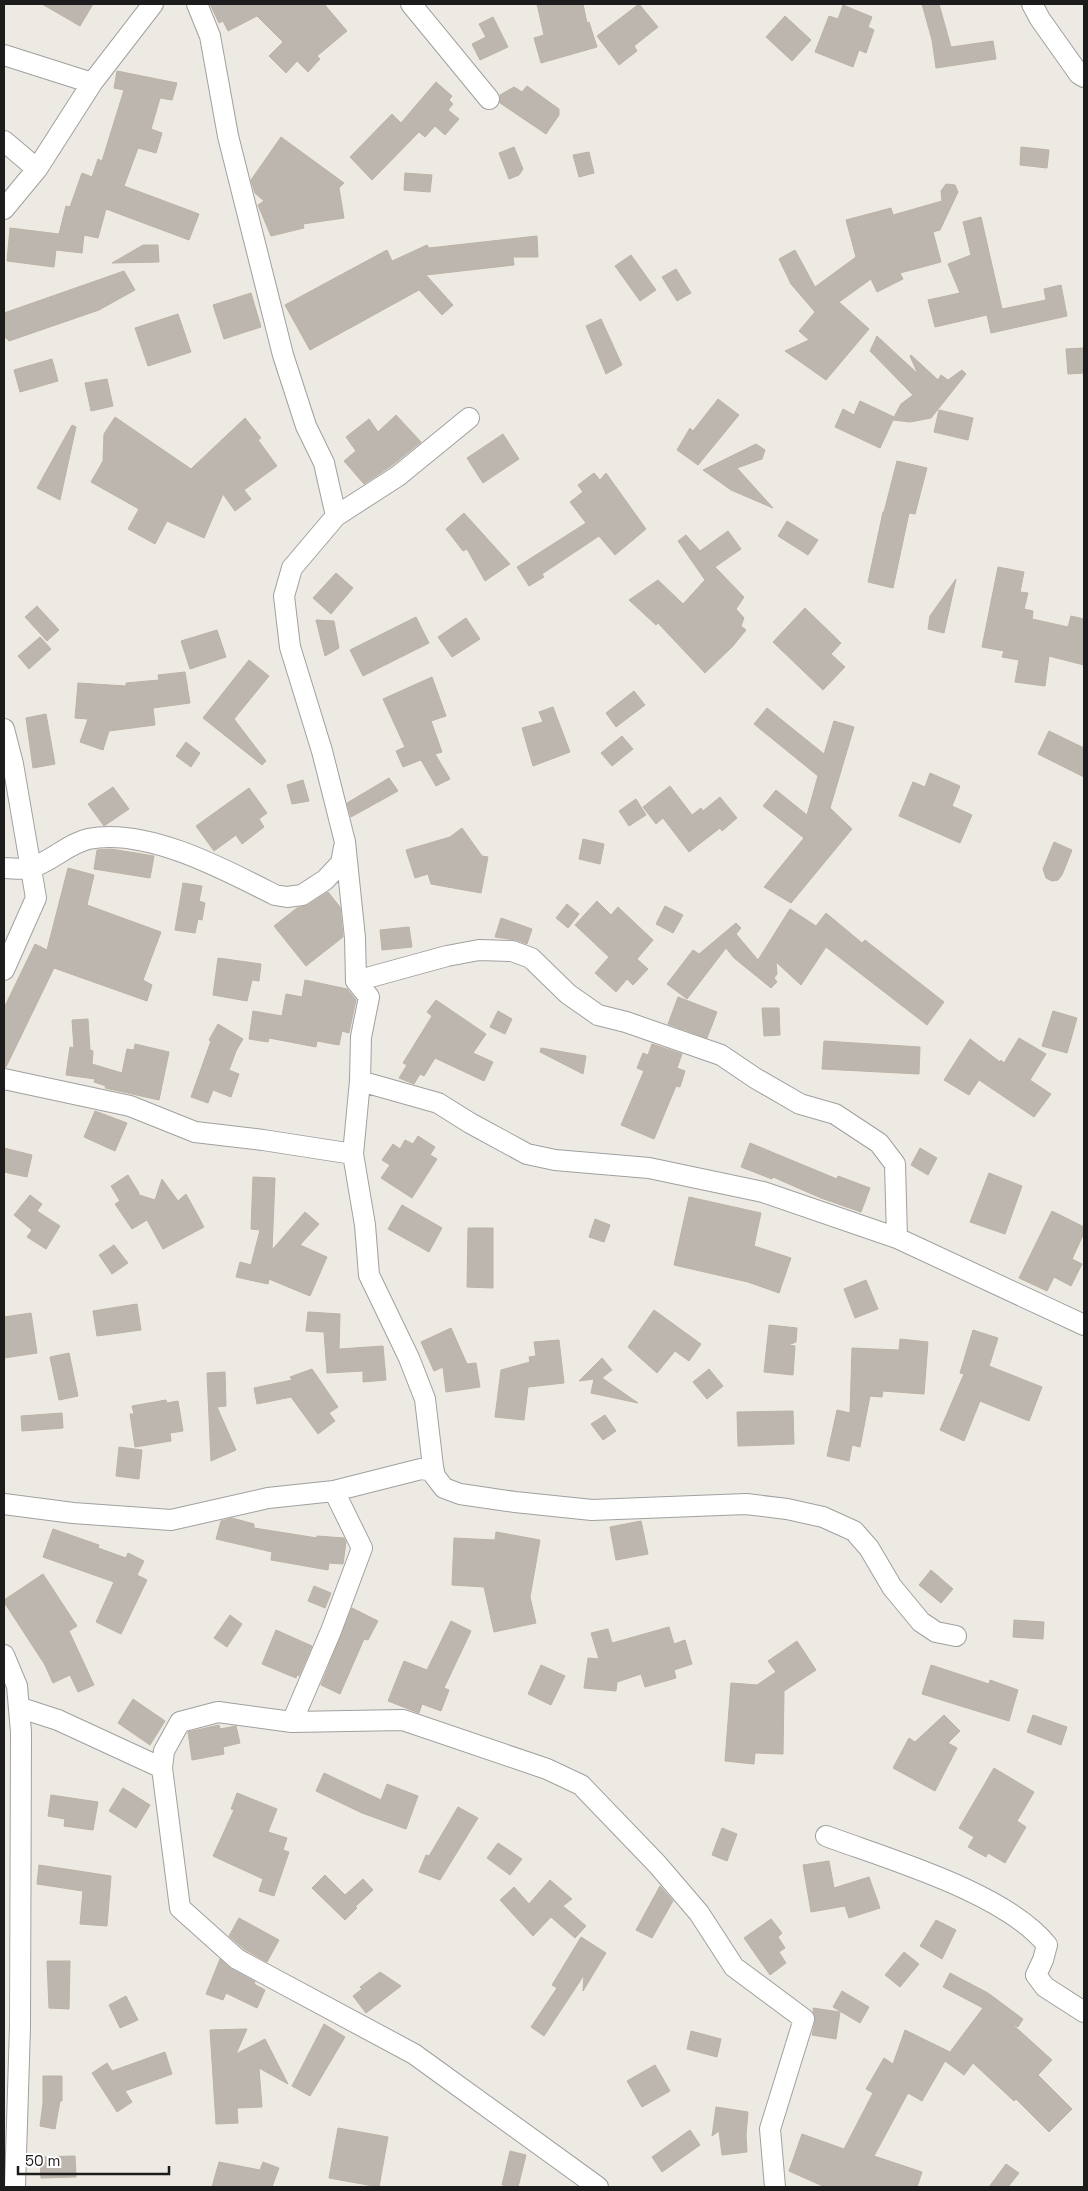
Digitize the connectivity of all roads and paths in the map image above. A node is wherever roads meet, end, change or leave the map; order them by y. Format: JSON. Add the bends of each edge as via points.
{"nodes":[{"id":1,"x":153,"y":4,"type":"edge"},
{"id":2,"x":197,"y":4,"type":"edge"},
{"id":3,"x":411,"y":4,"type":"edge"},
{"id":4,"x":1032,"y":4,"type":"edge"},
{"id":5,"x":4,"y":55,"type":"edge"},
{"id":6,"x":1084,"y":77,"type":"edge"},
{"id":7,"x":92,"y":83,"type":"junction"},
{"id":8,"x":489,"y":99,"type":"dead end"},
{"id":9,"x":4,"y":141,"type":"edge"},
{"id":10,"x":37,"y":169,"type":"junction"},
{"id":11,"x":4,"y":209,"type":"edge"},
{"id":12,"x":469,"y":418,"type":"dead end"},
{"id":13,"x":336,"y":516,"type":"junction"},
{"id":14,"x":4,"y":729,"type":"edge"},
{"id":15,"x":345,"y":842,"type":"junction"},
{"id":16,"x":4,"y":868,"type":"edge"},
{"id":17,"x":30,"y":868,"type":"junction"},
{"id":18,"x":4,"y":970,"type":"edge"},
{"id":19,"x":356,"y":981,"type":"junction"},
{"id":20,"x":4,"y":1079,"type":"edge"},
{"id":21,"x":360,"y":1081,"type":"junction"},
{"id":22,"x":353,"y":1154,"type":"junction"},
{"id":23,"x":897,"y":1238,"type":"junction"},
{"id":24,"x":1084,"y":1325,"type":"edge"},
{"id":25,"x":434,"y":1471,"type":"junction"},
{"id":26,"x":334,"y":1491,"type":"junction"},
{"id":27,"x":4,"y":1504,"type":"edge"},
{"id":28,"x":956,"y":1636,"type":"dead end"},
{"id":29,"x":4,"y":1655,"type":"edge"},
{"id":30,"x":21,"y":1708,"type":"junction"},
{"id":31,"x":292,"y":1722,"type":"junction"},
{"id":32,"x":162,"y":1768,"type":"junction"},
{"id":33,"x":826,"y":1836,"type":"dead end"},
{"id":34,"x":1084,"y":2012,"type":"edge"},
{"id":35,"x":15,"y":2187,"type":"edge"},
{"id":36,"x":598,"y":2187,"type":"edge"},
{"id":37,"x":775,"y":2187,"type":"edge"}],
"edges":[{"from":1,"to":7,"type":"street"},
{"from":2,"to":13,"type":"street","via":[[210,36],[228,136],[283,355],[306,426],[324,463]]},
{"from":3,"to":8,"type":"street"},
{"from":4,"to":6,"type":"street","via":[[1078,74]]},
{"from":5,"to":7,"type":"street"},
{"from":7,"to":10,"type":"street"},
{"from":9,"to":10,"type":"street"},
{"from":10,"to":11,"type":"street"},
{"from":12,"to":13,"type":"street","via":[[398,476]]},
{"from":13,"to":15,"type":"street","via":[[292,568],[284,596],[290,647],[322,751]]},
{"from":14,"to":17,"type":"street"},
{"from":15,"to":17,"type":"street","via":[[341,863],[325,880],[302,894],[287,897],[275,895],[202,859],[129,839],[106,837],[82,841]]},
{"from":15,"to":19,"type":"street"},
{"from":16,"to":17,"type":"street"},
{"from":17,"to":18,"type":"street","via":[[36,898]]},
{"from":19,"to":21,"type":"street","via":[[369,996],[361,1037]]},
{"from":19,"to":23,"type":"street","via":[[479,950],[512,951],[531,958],[568,994],[598,1015],[721,1055],[800,1104],[835,1114],[879,1143],[895,1164]]},
{"from":20,"to":22,"type":"street","via":[[130,1106],[195,1132]]},
{"from":21,"to":22,"type":"street"},
{"from":21,"to":23,"type":"street","via":[[438,1103],[527,1154],[555,1160],[650,1168],[763,1192]]},
{"from":22,"to":25,"type":"street","via":[[370,1276],[426,1398]]},
{"from":23,"to":24,"type":"street"},
{"from":25,"to":26,"type":"street","via":[[421,1469]]},
{"from":25,"to":28,"type":"street","via":[[444,1488],[460,1494],[515,1502],[592,1510],[746,1504],[823,1517],[854,1531],[869,1548],[892,1587],[921,1622],[936,1632]]},
{"from":26,"to":27,"type":"street","via":[[268,1498],[171,1520]]},
{"from":26,"to":31,"type":"street","via":[[362,1548]]},
{"from":29,"to":30,"type":"street","via":[[17,1686]]},
{"from":30,"to":32,"type":"street","via":[[58,1720]]},
{"from":30,"to":35,"type":"street","via":[[20,2027]]},
{"from":31,"to":32,"type":"street","via":[[218,1712],[180,1722],[164,1751]]},
{"from":31,"to":37,"type":"street","via":[[403,1720],[547,1769],[581,1785],[699,1913],[734,1967],[804,2019],[770,2129]]},
{"from":32,"to":36,"type":"street","via":[[180,1908],[237,1958],[414,2054]]},
{"from":33,"to":34,"type":"street","via":[[942,1879],[986,1899],[1019,1920],[1038,1933],[1047,1945],[1036,1975],[1045,1987]]}]}
